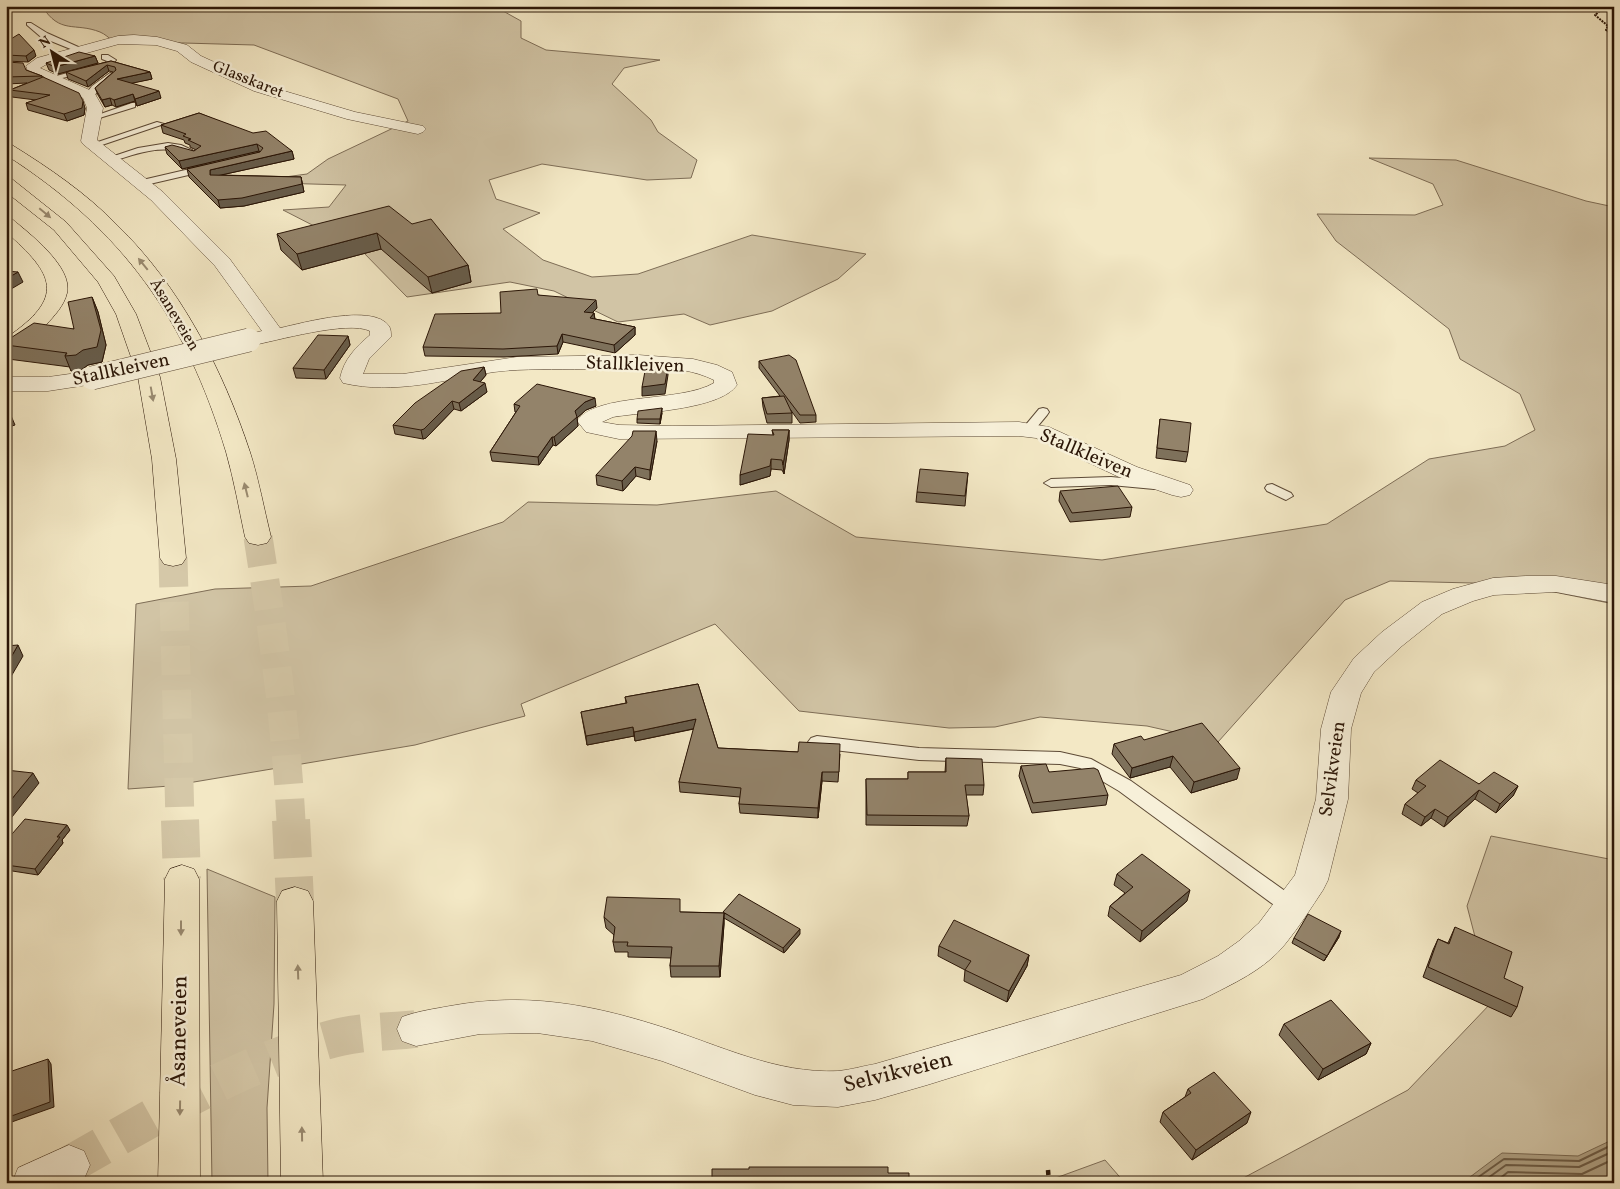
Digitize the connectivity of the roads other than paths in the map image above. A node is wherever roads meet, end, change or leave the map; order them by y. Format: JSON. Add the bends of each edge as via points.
{"nodes":[{"id":1,"x":29,"y":24,"type":"dead end"},
{"id":2,"x":81,"y":50,"type":"junction"},
{"id":3,"x":105,"y":56,"type":"dead end"},
{"id":4,"x":113,"y":75,"type":"edge"},
{"id":5,"x":49,"y":79,"type":"junction"},
{"id":6,"x":89,"y":95,"type":"junction"},
{"id":7,"x":132,"y":105,"type":"edge"},
{"id":8,"x":93,"y":118,"type":"junction"},
{"id":9,"x":160,"y":124,"type":"edge"},
{"id":10,"x":418,"y":129,"type":"dead end"},
{"id":11,"x":93,"y":145,"type":"junction"},
{"id":12,"x":6,"y":148,"type":"edge"},
{"id":13,"x":197,"y":154,"type":"edge"},
{"id":14,"x":109,"y":159,"type":"junction"},
{"id":15,"x":213,"y":166,"type":"edge"},
{"id":16,"x":6,"y":183,"type":"edge"},
{"id":17,"x":140,"y":183,"type":"junction"},
{"id":18,"x":6,"y":223,"type":"edge"},
{"id":19,"x":274,"y":334,"type":"junction"},
{"id":20,"x":8,"y":346,"type":"edge"},
{"id":21,"x":6,"y":384,"type":"edge"},
{"id":22,"x":1043,"y":412,"type":"dead end"},
{"id":23,"x":1028,"y":430,"type":"junction"},
{"id":24,"x":1051,"y":483,"type":"dead end"},
{"id":25,"x":1272,"y":488,"type":"dead end"},
{"id":26,"x":1181,"y":490,"type":"joint"},
{"id":27,"x":1286,"y":496,"type":"dead end"},
{"id":28,"x":258,"y":537,"type":"tunnel mouth"},
{"id":29,"x":173,"y":558,"type":"tunnel mouth"},
{"id":30,"x":1614,"y":594,"type":"edge"},
{"id":31,"x":817,"y":742,"type":"edge"},
{"id":32,"x":182,"y":880,"type":"tunnel mouth"},
{"id":33,"x":296,"y":901,"type":"tunnel mouth"},
{"id":34,"x":1292,"y":907,"type":"junction"},
{"id":35,"x":416,"y":1029,"type":"tunnel mouth"},
{"id":36,"x":69,"y":1165,"type":"tunnel mouth"},
{"id":37,"x":33,"y":1183,"type":"edge"},
{"id":38,"x":178,"y":1183,"type":"edge"},
{"id":39,"x":302,"y":1183,"type":"edge"}],
"edges":[{"from":1,"to":2,"type":"lane","via":[[50,38]]},
{"from":2,"to":5,"type":"street","name":"Glasskaret","via":[[29,66]]},
{"from":2,"to":10,"type":"street","name":"Glasskaret","via":[[118,40],[157,41],[182,48],[196,59],[259,88],[352,116]]},
{"from":3,"to":5,"type":"lane","via":[[112,60],[108,65]]},
{"from":4,"to":6,"type":"lane"},
{"from":5,"to":6,"type":"street","name":"Glasskaret"},
{"from":6,"to":8,"type":"street","via":[[95,108]]},
{"from":7,"to":8,"type":"lane"},
{"from":8,"to":11,"type":"street","via":[[90,141]]},
{"from":9,"to":11,"type":"lane"},
{"from":11,"to":14,"type":"street"},
{"from":28,"to":12,"type":"main road","name":"Åsaneveien","one_way":true,"via":[[235,442],[203,364],[172,306],[124,242],[57,183]]},
{"from":13,"to":14,"type":"lane","via":[[168,146]]},
{"from":14,"to":17,"type":"street"},
{"from":15,"to":17,"type":"lane"},
{"from":16,"to":29,"type":"main road","one_way":true,"via":[[60,226],[107,280],[126,314],[149,378],[164,459]]},
{"from":17,"to":19,"type":"street","via":[[222,262]]},
{"from":18,"to":20,"type":"main road","via":[[23,236],[45,261],[58,287],[52,307]]},
{"from":19,"to":21,"type":"street","name":"Stallkleiven","bridge":true,"via":[[92,378],[48,384]]},
{"from":19,"to":23,"type":"street","name":"Stallkleiven","via":[[344,321],[368,322],[380,328],[381,337],[352,366],[350,378],[367,383],[389,383],[526,363],[668,363],[713,371],[724,378],[726,385],[718,392],[595,415],[589,421],[594,427],[619,432]]},
{"from":22,"to":23,"type":"lane"},
{"from":23,"to":26,"type":"street","name":"Stallkleiven","via":[[1041,432],[1128,472]]},
{"from":24,"to":26,"type":"lane","via":[[1111,481]]},
{"from":25,"to":27,"type":"lane"},
{"from":30,"to":34,"type":"street","name":"Selvikveien","via":[[1556,584],[1526,584],[1493,587],[1463,595],[1432,608],[1364,666],[1346,692],[1336,729],[1332,799],[1311,880]]},
{"from":31,"to":34,"type":"lane","via":[[919,754],[1060,758],[1085,763],[1125,786]]},
{"from":32,"to":38,"type":"main road","name":"Åsaneveien","one_way":true},
{"from":39,"to":33,"type":"main road","one_way":true},
{"from":34,"to":35,"type":"street","name":"Selvikveien","via":[[1272,934],[1252,952],[1190,988],[875,1082],[838,1089],[793,1087],[592,1024],[536,1016],[480,1018]]},
{"from":36,"to":37,"type":"street"}]}
